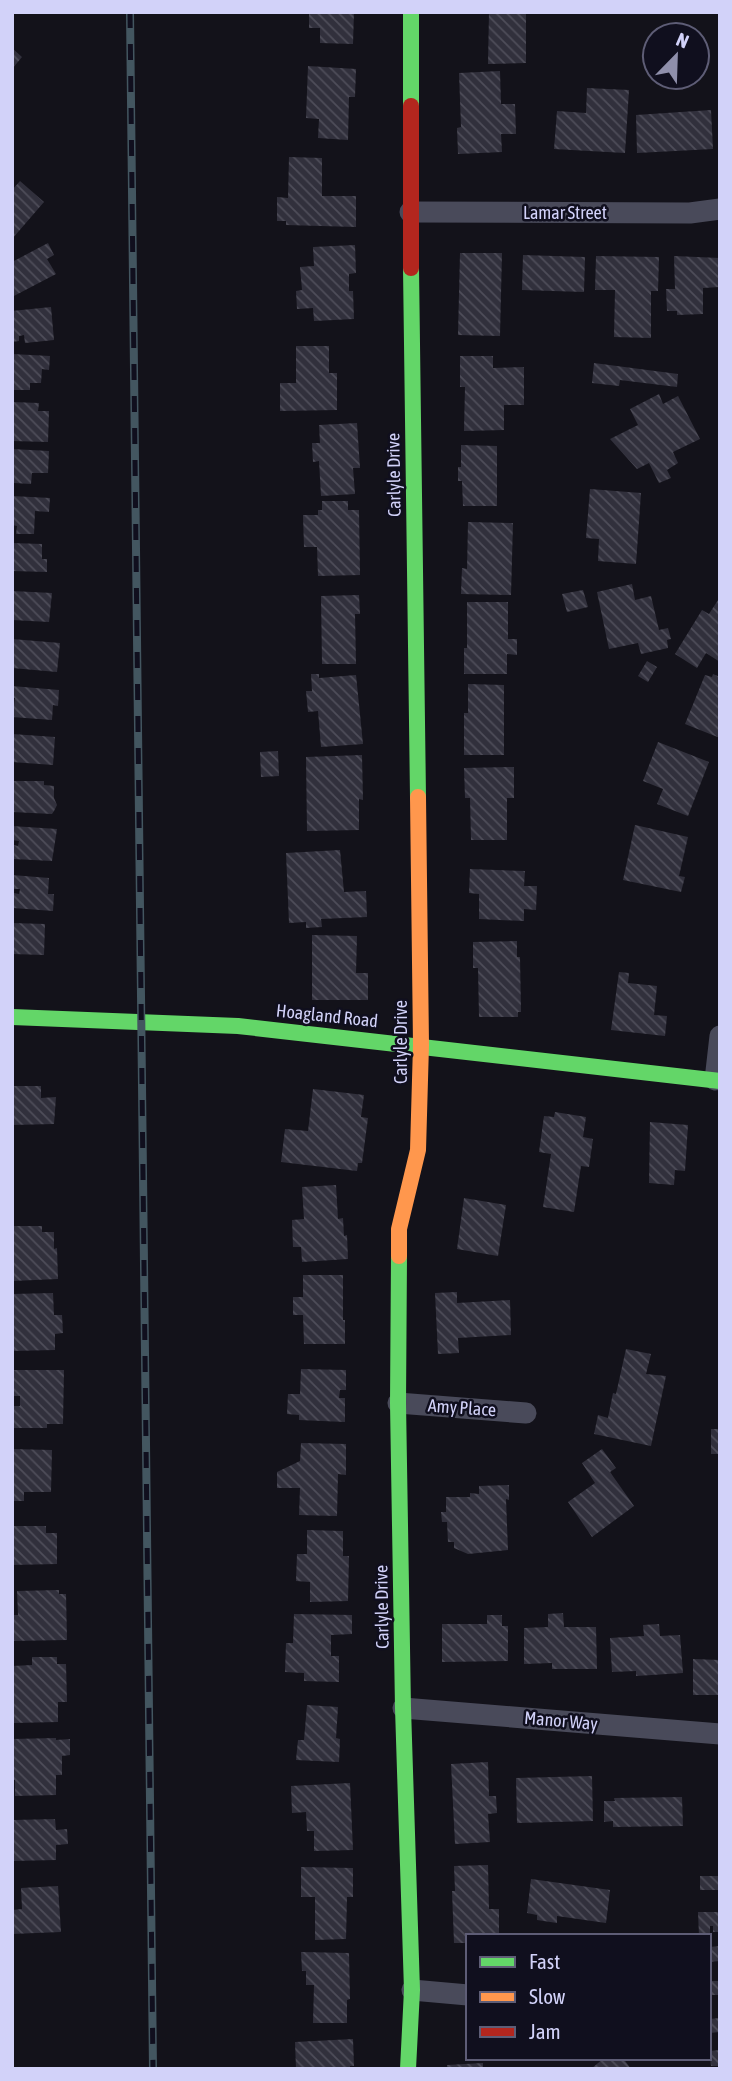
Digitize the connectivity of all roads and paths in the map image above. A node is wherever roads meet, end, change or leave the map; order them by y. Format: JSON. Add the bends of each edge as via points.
{"nodes":[{"id":1,"x":411,"y":12,"type":"edge"},
{"id":2,"x":720,"y":209,"type":"edge"},
{"id":3,"x":410,"y":212,"type":"junction"},
{"id":4,"x":12,"y":1017,"type":"edge"},
{"id":5,"x":720,"y":1036,"type":"edge"},
{"id":6,"x":421,"y":1045,"type":"junction"},
{"id":7,"x":718,"y":1080,"type":"edge"},
{"id":8,"x":398,"y":1403,"type":"junction"},
{"id":9,"x":526,"y":1413,"type":"dead end"},
{"id":10,"x":403,"y":1708,"type":"junction"},
{"id":11,"x":720,"y":1734,"type":"edge"},
{"id":12,"x":412,"y":1990,"type":"junction"},
{"id":13,"x":466,"y":1995,"type":"edge"},
{"id":14,"x":408,"y":2069,"type":"edge"}],
"edges":[{"from":1,"to":3,"type":"street","name":"Carlyle Drive"},
{"from":2,"to":3,"type":"street","name":"Lamar Street","via":[[690,213]]},
{"from":3,"to":6,"type":"street","name":"Carlyle Drive"},
{"from":4,"to":6,"type":"street","name":"Hoagland Road","via":[[238,1026]]},
{"from":5,"to":7,"type":"street"},
{"from":6,"to":7,"type":"street","name":"Hoagland Road"},
{"from":6,"to":8,"type":"street","name":"Carlyle Drive","via":[[418,1150],[399,1229]]},
{"from":8,"to":9,"type":"street","name":"Amy Place"},
{"from":8,"to":10,"type":"street","name":"Carlyle Drive"},
{"from":10,"to":11,"type":"street","name":"Manor Way"},
{"from":10,"to":12,"type":"street","name":"Carlyle Drive"},
{"from":12,"to":13,"type":"street"},
{"from":12,"to":14,"type":"street","name":"Carlyle Drive"}]}
